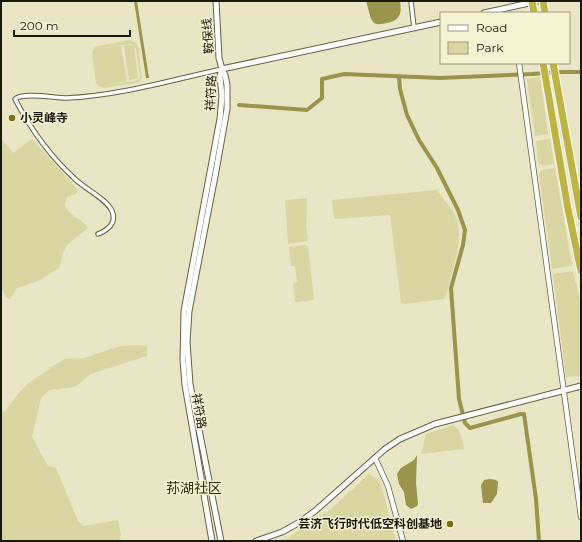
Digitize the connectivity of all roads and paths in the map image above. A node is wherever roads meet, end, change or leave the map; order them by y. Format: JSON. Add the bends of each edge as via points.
{"nodes":[{"id":1,"x":216,"y":1,"type":"edge"},
{"id":2,"x":411,"y":1,"type":"edge"},
{"id":3,"x":532,"y":1,"type":"edge"},
{"id":4,"x":538,"y":1,"type":"edge"},
{"id":5,"x":543,"y":1,"type":"edge"},
{"id":6,"x":511,"y":4,"type":"edge"},
{"id":7,"x":487,"y":12,"type":"edge"},
{"id":8,"x":534,"y":12,"type":"edge"},
{"id":9,"x":545,"y":12,"type":"edge"},
{"id":10,"x":440,"y":22,"type":"edge"},
{"id":11,"x":414,"y":28,"type":"junction"},
{"id":12,"x":519,"y":64,"type":"edge"},
{"id":13,"x":543,"y":64,"type":"edge"},
{"id":14,"x":553,"y":64,"type":"edge"},
{"id":15,"x":222,"y":70,"type":"junction"},
{"id":16,"x":581,"y":217,"type":"edge"},
{"id":17,"x":98,"y":234,"type":"dead end"},
{"id":18,"x":581,"y":271,"type":"edge"},
{"id":19,"x":581,"y":386,"type":"edge"},
{"id":20,"x":564,"y":390,"type":"junction"},
{"id":21,"x":375,"y":458,"type":"junction"},
{"id":22,"x":581,"y":517,"type":"edge"},
{"id":23,"x":212,"y":541,"type":"edge"},
{"id":24,"x":221,"y":541,"type":"edge"},
{"id":25,"x":256,"y":541,"type":"edge"},
{"id":26,"x":403,"y":541,"type":"edge"}],
"edges":[{"from":1,"to":15,"type":"main road","name":"鞍保线"},
{"from":2,"to":11,"type":"street"},
{"from":3,"to":8,"type":"highway","bridge":true},
{"from":4,"to":6,"type":"main road"},
{"from":5,"to":9,"type":"highway"},
{"from":6,"to":7,"type":"main road"},
{"from":10,"to":11,"type":"main road"},
{"from":11,"to":15,"type":"main road"},
{"from":12,"to":20,"type":"street"},
{"from":13,"to":18,"type":"highway"},
{"from":14,"to":16,"type":"highway"},
{"from":15,"to":17,"type":"street","via":[[89,96],[28,96],[15,99],[28,124],[53,157],[112,211],[110,228]]},
{"from":15,"to":23,"type":"main road","name":"祥符路","via":[[220,119],[184,311],[182,342],[185,385]]},
{"from":15,"to":24,"type":"main road","name":"祥符路","via":[[226,75],[227,85],[225,120],[192,290],[188,342],[190,384]]},
{"from":19,"to":20,"type":"main road"},
{"from":20,"to":21,"type":"main road","via":[[435,424],[400,439]]},
{"from":20,"to":22,"type":"street"},
{"from":21,"to":25,"type":"main road","via":[[300,522],[282,532]]},
{"from":21,"to":26,"type":"street","via":[[388,486]]}]}
